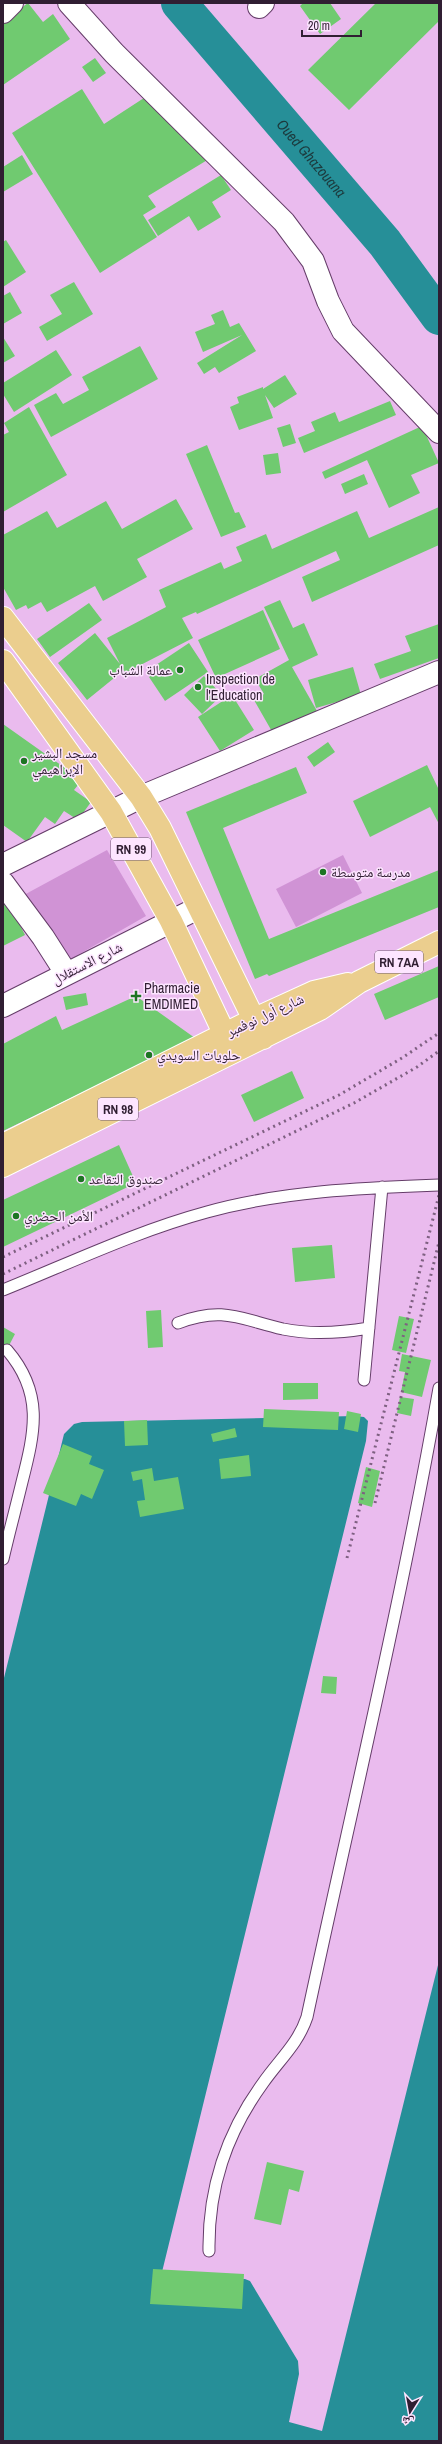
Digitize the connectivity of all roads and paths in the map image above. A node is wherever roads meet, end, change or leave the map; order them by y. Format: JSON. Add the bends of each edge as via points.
{"nodes":[{"id":1,"x":12,"y":3,"type":"edge"},
{"id":2,"x":69,"y":3,"type":"edge"},
{"id":3,"x":3,"y":12,"type":"edge"},
{"id":4,"x":439,"y":432,"type":"edge"},
{"id":5,"x":3,"y":618,"type":"edge"},
{"id":6,"x":3,"y":661,"type":"edge"},
{"id":7,"x":439,"y":672,"type":"edge"},
{"id":8,"x":141,"y":797,"type":"junction"},
{"id":9,"x":111,"y":812,"type":"junction"},
{"id":10,"x":3,"y":865,"type":"edge"},
{"id":11,"x":3,"y":883,"type":"edge"},
{"id":12,"x":198,"y":908,"type":"junction"},
{"id":13,"x":171,"y":921,"type":"junction"},
{"id":14,"x":439,"y":942,"type":"edge"},
{"id":15,"x":66,"y":973,"type":"junction"},
{"id":16,"x":359,"y":982,"type":"junction"},
{"id":17,"x":3,"y":1006,"type":"edge"},
{"id":18,"x":254,"y":1018,"type":"junction"},
{"id":19,"x":263,"y":1038,"type":"junction"},
{"id":20,"x":229,"y":1043,"type":"junction"},
{"id":21,"x":3,"y":1144,"type":"edge"},
{"id":22,"x":3,"y":1166,"type":"edge"},
{"id":23,"x":439,"y":1186,"type":"edge"},
{"id":24,"x":382,"y":1187,"type":"junction"},
{"id":25,"x":3,"y":1290,"type":"edge"},
{"id":26,"x":178,"y":1323,"type":"dead end"},
{"id":27,"x":369,"y":1328,"type":"junction"},
{"id":28,"x":7,"y":1350,"type":"dead end"},
{"id":29,"x":364,"y":1380,"type":"dead end"},
{"id":30,"x":439,"y":1388,"type":"edge"},
{"id":31,"x":3,"y":1559,"type":"edge"},
{"id":32,"x":209,"y":2251,"type":"dead end"}],
"edges":[{"from":1,"to":3,"type":"street"},
{"from":2,"to":4,"type":"street","via":[[114,53],[284,222],[313,261],[330,307],[343,331]]},
{"from":5,"to":8,"type":"main road","number":"RN 99"},
{"from":6,"to":9,"type":"main road","number":"RN 99"},
{"from":7,"to":8,"type":"street"},
{"from":8,"to":9,"type":"street"},
{"from":8,"to":12,"type":"main road","number":"RN 99","via":[[160,828]]},
{"from":9,"to":10,"type":"street"},
{"from":9,"to":13,"type":"main road","number":"RN 99"},
{"from":11,"to":15,"type":"street"},
{"from":12,"to":13,"type":"street","name":"شارع الاستقلال"},
{"from":12,"to":18,"type":"main road","number":"RN 99"},
{"from":13,"to":15,"type":"street","name":"شارع الاستقلال"},
{"from":13,"to":20,"type":"main road","number":"RN 99"},
{"from":14,"to":16,"type":"main road","number":"RN 7AA"},
{"from":15,"to":17,"type":"street","name":"شارع الاستقلال"},
{"from":16,"to":18,"type":"main road","name":"شارع أول نوفمبر","number":"RN 98","via":[[314,992]]},
{"from":16,"to":19,"type":"main road","number":"RN 98","via":[[320,1009]]},
{"from":18,"to":19,"type":"main road","number":"RN 99"},
{"from":18,"to":20,"type":"main road","name":"شارع أول نوفمبر","number":"RN 98"},
{"from":19,"to":20,"type":"main road","number":"RN 98"},
{"from":20,"to":21,"type":"main road","name":"شارع أول نوفمبر","number":"RN 98"},
{"from":20,"to":22,"type":"main road","name":"شارع أول نوفمبر","number":"RN 98"},
{"from":23,"to":24,"type":"lane"},
{"from":24,"to":25,"type":"lane","via":[[302,1193],[208,1212],[162,1226]]},
{"from":24,"to":27,"type":"lane"},
{"from":26,"to":27,"type":"lane","via":[[194,1317],[229,1314],[304,1332],[347,1332]]},
{"from":27,"to":29,"type":"lane"},
{"from":28,"to":31,"type":"lane","via":[[25,1375],[31,1390],[34,1415],[31,1445]]},
{"from":30,"to":32,"type":"lane","via":[[418,1509],[307,2017],[298,2039],[257,2091],[231,2135],[213,2190]]}]}
